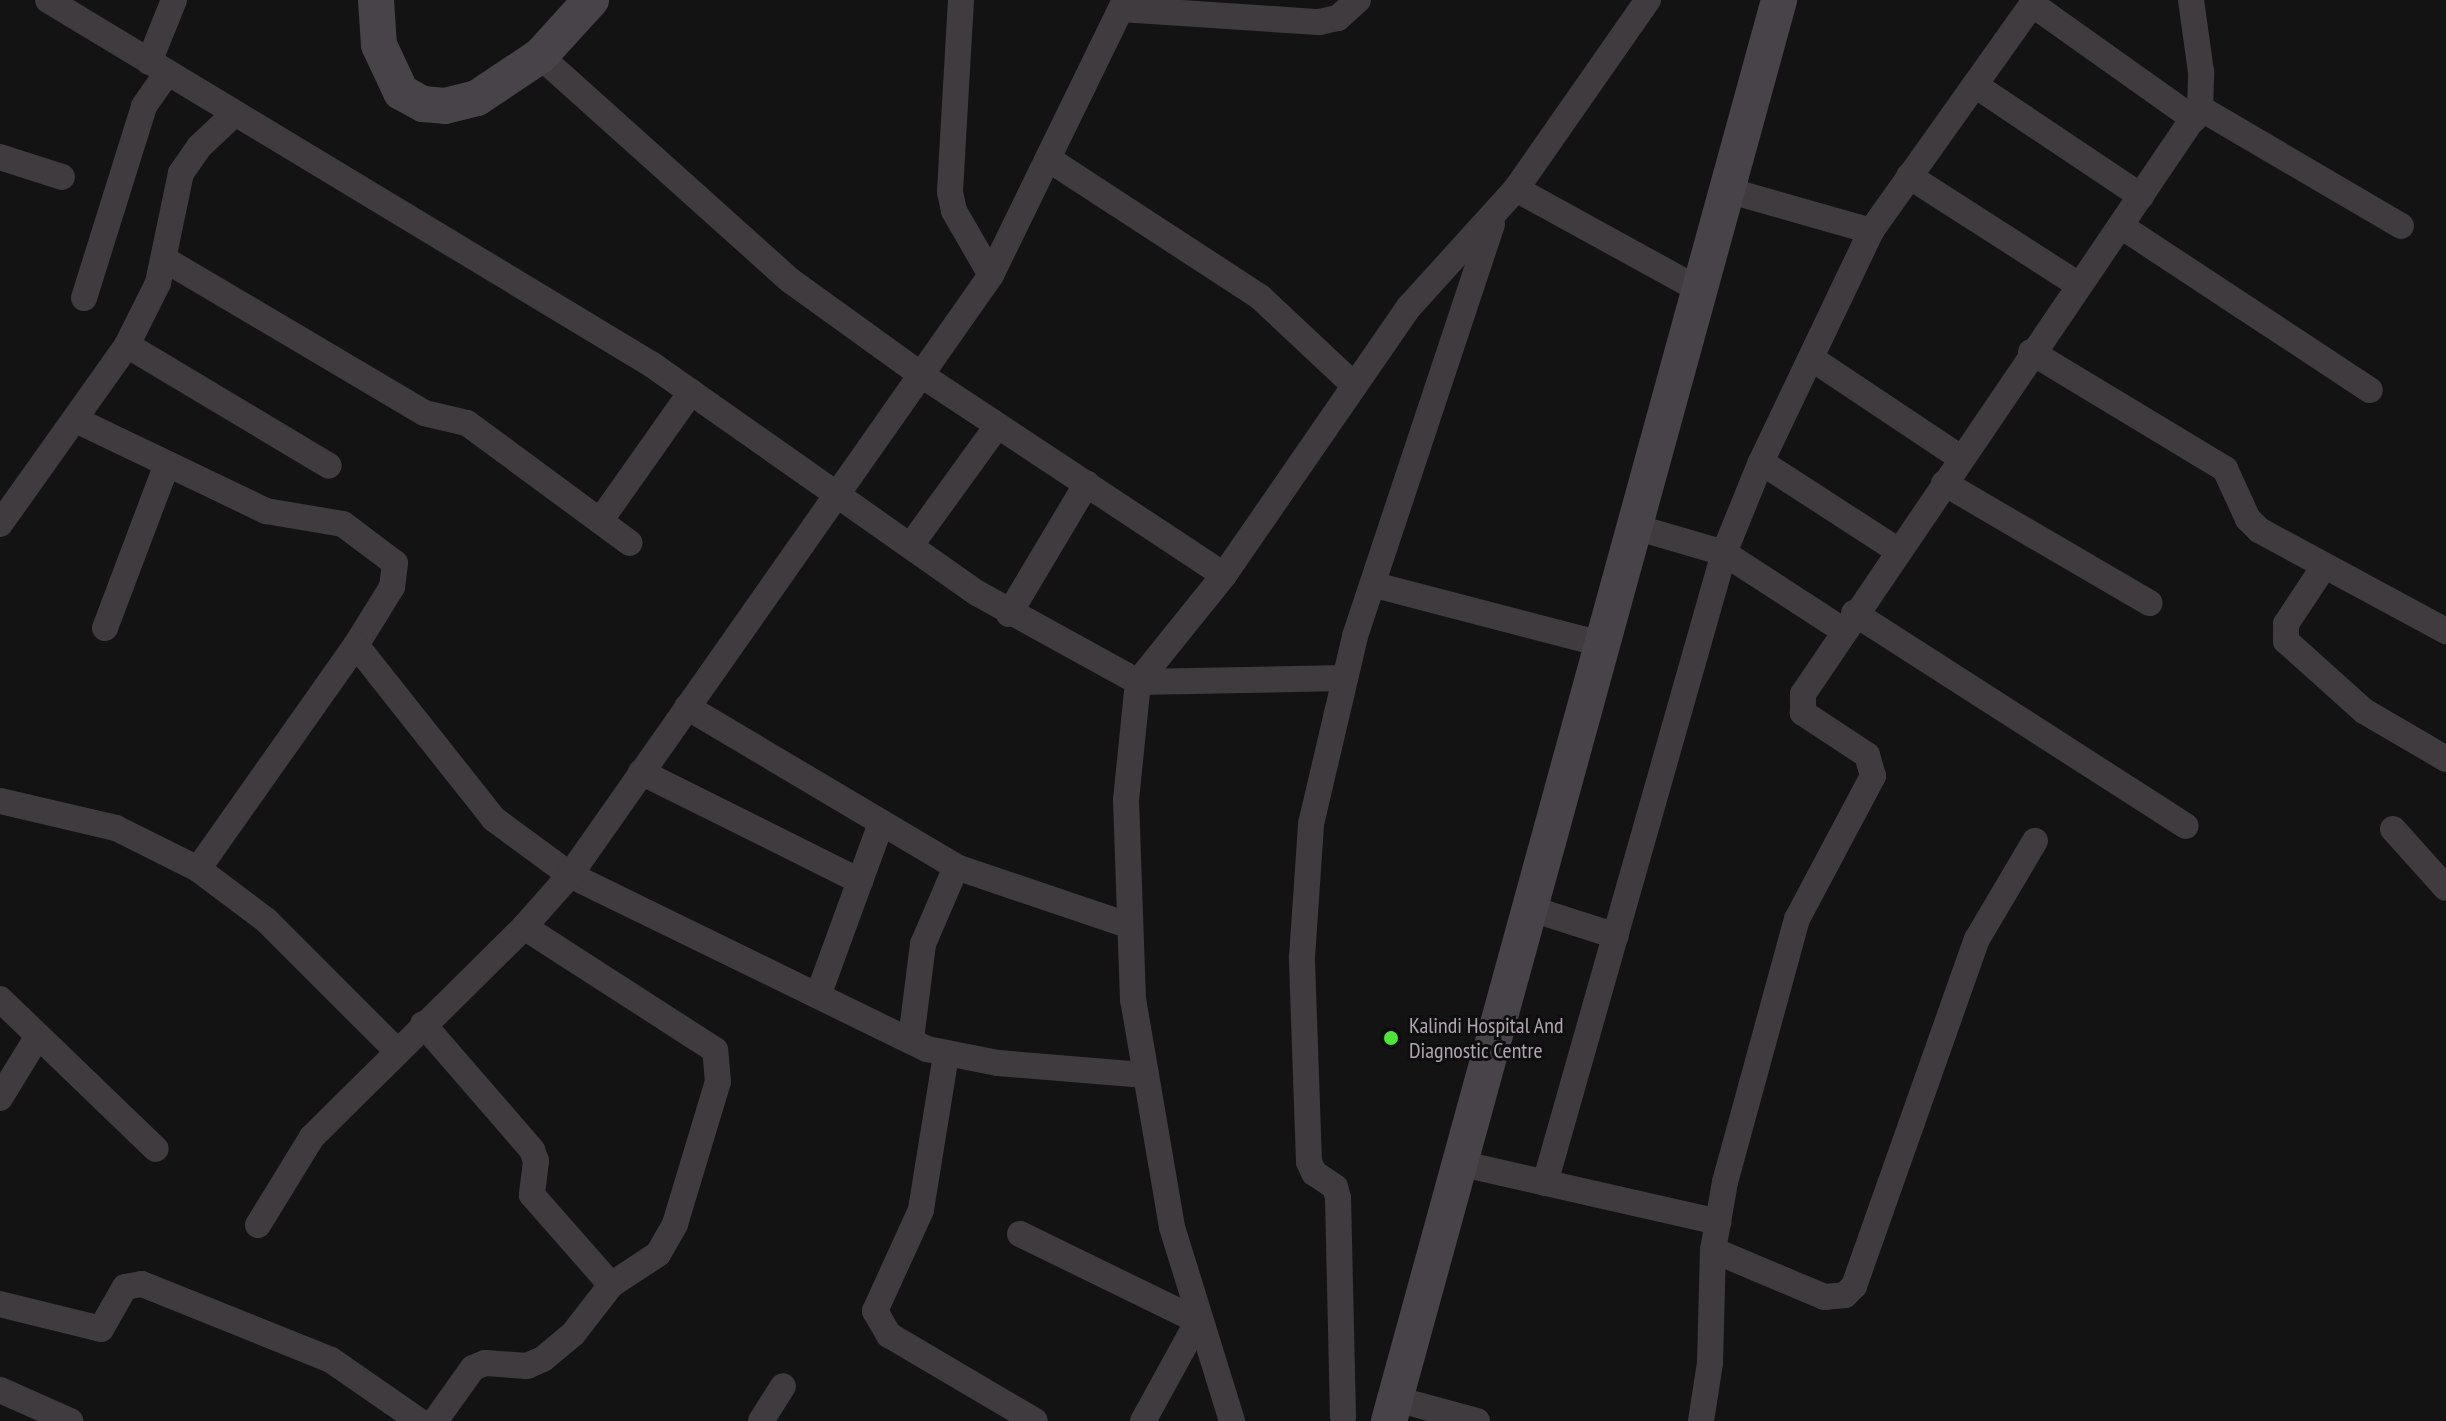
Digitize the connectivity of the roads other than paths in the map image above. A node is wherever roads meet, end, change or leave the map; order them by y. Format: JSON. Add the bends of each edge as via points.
{"nodes":[{"id":1,"x":48,"y":0,"type":"edge"},
{"id":2,"x":174,"y":0,"type":"edge"},
{"id":3,"x":376,"y":0,"type":"edge"},
{"id":4,"x":591,"y":0,"type":"edge"},
{"id":5,"x":961,"y":0,"type":"edge"},
{"id":6,"x":1358,"y":0,"type":"edge"},
{"id":7,"x":1648,"y":0,"type":"edge"},
{"id":8,"x":1779,"y":0,"type":"edge"},
{"id":9,"x":2191,"y":0,"type":"edge"},
{"id":10,"x":2033,"y":2,"type":"edge"},
{"id":11,"x":1123,"y":4,"type":"edge"},
{"id":12,"x":540,"y":56,"type":"junction"},
{"id":13,"x":158,"y":68,"type":"junction"},
{"id":14,"x":1975,"y":85,"type":"junction"},
{"id":15,"x":234,"y":114,"type":"junction"},
{"id":16,"x":2197,"y":114,"type":"junction"},
{"id":17,"x":0,"y":157,"type":"edge"},
{"id":18,"x":1050,"y":160,"type":"junction"},
{"id":19,"x":1909,"y":176,"type":"junction"},
{"id":20,"x":62,"y":177,"type":"dead end"},
{"id":21,"x":1516,"y":189,"type":"junction"},
{"id":22,"x":1727,"y":190,"type":"junction"},
{"id":23,"x":2141,"y":196,"type":"junction"},
{"id":24,"x":1495,"y":217,"type":"junction"},
{"id":25,"x":2121,"y":226,"type":"junction"},
{"id":26,"x":2401,"y":226,"type":"dead end"},
{"id":27,"x":1871,"y":231,"type":"junction"},
{"id":28,"x":164,"y":259,"type":"junction"},
{"id":29,"x":991,"y":275,"type":"junction"},
{"id":30,"x":2077,"y":284,"type":"junction"},
{"id":31,"x":1700,"y":290,"type":"junction"},
{"id":32,"x":84,"y":298,"type":"dead end"},
{"id":33,"x":127,"y":345,"type":"junction"},
{"id":34,"x":2031,"y":352,"type":"junction"},
{"id":35,"x":1814,"y":360,"type":"junction"},
{"id":36,"x":920,"y":374,"type":"junction"},
{"id":37,"x":1354,"y":385,"type":"junction"},
{"id":38,"x":2370,"y":390,"type":"dead end"},
{"id":39,"x":691,"y":392,"type":"junction"},
{"id":40,"x":76,"y":420,"type":"junction"},
{"id":41,"x":997,"y":426,"type":"junction"},
{"id":42,"x":1961,"y":458,"type":"junction"},
{"id":43,"x":1761,"y":462,"type":"junction"},
{"id":44,"x":167,"y":464,"type":"junction"},
{"id":45,"x":329,"y":466,"type":"dead end"},
{"id":46,"x":1087,"y":483,"type":"junction"},
{"id":47,"x":1944,"y":483,"type":"junction"},
{"id":48,"x":838,"y":492,"type":"junction"},
{"id":49,"x":600,"y":521,"type":"junction"},
{"id":50,"x":0,"y":524,"type":"edge"},
{"id":51,"x":1635,"y":527,"type":"junction"},
{"id":52,"x":630,"y":543,"type":"dead end"},
{"id":53,"x":911,"y":545,"type":"junction"},
{"id":54,"x":1897,"y":550,"type":"junction"},
{"id":55,"x":1724,"y":553,"type":"junction"},
{"id":56,"x":2323,"y":568,"type":"junction"},
{"id":57,"x":1224,"y":575,"type":"junction"},
{"id":58,"x":1375,"y":585,"type":"junction"},
{"id":59,"x":2149,"y":603,"type":"dead end"},
{"id":60,"x":1009,"y":614,"type":"junction"},
{"id":61,"x":1849,"y":622,"type":"junction"},
{"id":62,"x":105,"y":628,"type":"dead end"},
{"id":63,"x":2446,"y":631,"type":"edge"},
{"id":64,"x":1602,"y":644,"type":"junction"},
{"id":65,"x":356,"y":645,"type":"junction"},
{"id":66,"x":1345,"y":678,"type":"junction"},
{"id":67,"x":1138,"y":682,"type":"junction"},
{"id":68,"x":687,"y":707,"type":"junction"},
{"id":69,"x":2446,"y":759,"type":"edge"},
{"id":70,"x":641,"y":772,"type":"junction"},
{"id":71,"x":0,"y":801,"type":"edge"},
{"id":72,"x":880,"y":826,"type":"junction"},
{"id":73,"x":2186,"y":826,"type":"dead end"},
{"id":74,"x":2393,"y":829,"type":"dead end"},
{"id":75,"x":2035,"y":841,"type":"dead end"},
{"id":76,"x":956,"y":867,"type":"junction"},
{"id":77,"x":198,"y":869,"type":"junction"},
{"id":78,"x":570,"y":875,"type":"junction"},
{"id":79,"x":860,"y":881,"type":"junction"},
{"id":80,"x":2446,"y":888,"type":"edge"},
{"id":81,"x":1532,"y":909,"type":"junction"},
{"id":82,"x":1127,"y":925,"type":"junction"},
{"id":83,"x":524,"y":927,"type":"junction"},
{"id":84,"x":1616,"y":936,"type":"junction"},
{"id":85,"x":819,"y":993,"type":"junction"},
{"id":86,"x":0,"y":999,"type":"edge"},
{"id":87,"x":423,"y":1024,"type":"junction"},
{"id":88,"x":38,"y":1036,"type":"junction"},
{"id":89,"x":911,"y":1039,"type":"junction"},
{"id":90,"x":396,"y":1050,"type":"junction"},
{"id":91,"x":946,"y":1055,"type":"junction"},
{"id":92,"x":1143,"y":1075,"type":"junction"},
{"id":93,"x":0,"y":1098,"type":"edge"},
{"id":94,"x":156,"y":1149,"type":"dead end"},
{"id":95,"x":1463,"y":1164,"type":"junction"},
{"id":96,"x":1545,"y":1183,"type":"junction"},
{"id":97,"x":1718,"y":1222,"type":"junction"},
{"id":98,"x":258,"y":1225,"type":"dead end"},
{"id":99,"x":1020,"y":1234,"type":"dead end"},
{"id":100,"x":1713,"y":1250,"type":"junction"},
{"id":101,"x":611,"y":1285,"type":"junction"},
{"id":102,"x":0,"y":1304,"type":"edge"},
{"id":103,"x":1198,"y":1321,"type":"junction"},
{"id":104,"x":783,"y":1386,"type":"dead end"},
{"id":105,"x":0,"y":1390,"type":"edge"},
{"id":106,"x":1392,"y":1410,"type":"edge"},
{"id":107,"x":1343,"y":1417,"type":"dead end"},
{"id":108,"x":70,"y":1421,"type":"edge"},
{"id":109,"x":419,"y":1421,"type":"edge"},
{"id":110,"x":435,"y":1421,"type":"edge"},
{"id":111,"x":761,"y":1421,"type":"edge"},
{"id":112,"x":1035,"y":1421,"type":"edge"},
{"id":113,"x":1143,"y":1421,"type":"edge"},
{"id":114,"x":1232,"y":1421,"type":"edge"},
{"id":115,"x":1477,"y":1421,"type":"edge"},
{"id":116,"x":1701,"y":1421,"type":"edge"}],
"edges":[{"from":1,"to":13,"type":"street"},
{"from":2,"to":13,"type":"street"},
{"from":3,"to":12,"type":"street","via":[[379,45],[389,73],[401,92],[423,104],[445,106],[477,98]]},
{"from":4,"to":12,"type":"street"},
{"from":5,"to":29,"type":"street","via":[[950,192],[954,211]]},
{"from":6,"to":11,"type":"street","via":[[1338,18],[1319,22]]},
{"from":7,"to":21,"type":"street"},
{"from":8,"to":22,"type":"street"},
{"from":9,"to":16,"type":"street","via":[[2201,72]]},
{"from":10,"to":14,"type":"street"},
{"from":10,"to":16,"type":"street"},
{"from":11,"to":18,"type":"street"},
{"from":12,"to":36,"type":"street","via":[[791,281]]},
{"from":13,"to":15,"type":"street"},
{"from":13,"to":32,"type":"street"},
{"from":14,"to":19,"type":"street"},
{"from":14,"to":23,"type":"street"},
{"from":15,"to":28,"type":"street","via":[[193,153],[181,173]]},
{"from":15,"to":39,"type":"street"},
{"from":16,"to":23,"type":"street"},
{"from":16,"to":26,"type":"street"},
{"from":17,"to":20,"type":"street"},
{"from":18,"to":29,"type":"street"},
{"from":18,"to":37,"type":"street","via":[[1260,297]]},
{"from":19,"to":27,"type":"street"},
{"from":19,"to":30,"type":"street"},
{"from":21,"to":24,"type":"street"},
{"from":21,"to":31,"type":"street"},
{"from":22,"to":27,"type":"street"},
{"from":22,"to":31,"type":"street"},
{"from":23,"to":25,"type":"street"},
{"from":24,"to":37,"type":"street","via":[[1409,307]]},
{"from":24,"to":58,"type":"street"},
{"from":25,"to":30,"type":"street"},
{"from":25,"to":38,"type":"street"},
{"from":27,"to":35,"type":"street"},
{"from":28,"to":33,"type":"street"},
{"from":28,"to":49,"type":"street","via":[[424,413],[467,423]]},
{"from":29,"to":36,"type":"street"},
{"from":30,"to":34,"type":"street"},
{"from":31,"to":51,"type":"street"},
{"from":33,"to":40,"type":"street"},
{"from":33,"to":45,"type":"street"},
{"from":34,"to":42,"type":"street"},
{"from":34,"to":56,"type":"street","via":[[2225,469],[2248,519]]},
{"from":35,"to":42,"type":"street"},
{"from":35,"to":43,"type":"street"},
{"from":36,"to":41,"type":"street"},
{"from":36,"to":48,"type":"street"},
{"from":37,"to":57,"type":"street"},
{"from":39,"to":48,"type":"street"},
{"from":39,"to":49,"type":"street"},
{"from":40,"to":44,"type":"street"},
{"from":40,"to":50,"type":"street"},
{"from":41,"to":46,"type":"street"},
{"from":41,"to":53,"type":"street"},
{"from":42,"to":47,"type":"street"},
{"from":43,"to":54,"type":"street"},
{"from":43,"to":55,"type":"street"},
{"from":44,"to":62,"type":"street"},
{"from":44,"to":65,"type":"street","via":[[266,511],[343,524],[385,551],[397,576]]},
{"from":46,"to":57,"type":"street"},
{"from":46,"to":60,"type":"street"},
{"from":47,"to":54,"type":"street"},
{"from":47,"to":59,"type":"street"},
{"from":48,"to":53,"type":"street"},
{"from":48,"to":68,"type":"street"},
{"from":49,"to":52,"type":"street"},
{"from":51,"to":55,"type":"street"},
{"from":51,"to":64,"type":"street"},
{"from":53,"to":60,"type":"street"},
{"from":54,"to":61,"type":"street"},
{"from":55,"to":61,"type":"street"},
{"from":55,"to":84,"type":"street"},
{"from":56,"to":63,"type":"street"},
{"from":56,"to":69,"type":"street","via":[[2286,624],[2286,641],[2364,711]]},
{"from":57,"to":67,"type":"street"},
{"from":58,"to":64,"type":"street"},
{"from":58,"to":66,"type":"street"},
{"from":60,"to":67,"type":"street"},
{"from":61,"to":73,"type":"street"},
{"from":61,"to":97,"type":"street","via":[[1800,705],[1808,719],[1867,755],[1873,776],[1797,919]]},
{"from":64,"to":81,"type":"street"},
{"from":65,"to":77,"type":"street"},
{"from":65,"to":78,"type":"street","via":[[494,819]]},
{"from":66,"to":67,"type":"street"},
{"from":66,"to":107,"type":"street","via":[[1311,824],[1302,957],[1309,1162],[1314,1173],[1335,1187],[1338,1198]]},
{"from":67,"to":82,"type":"street","via":[[1126,800]]},
{"from":68,"to":70,"type":"street"},
{"from":68,"to":72,"type":"street"},
{"from":70,"to":78,"type":"street"},
{"from":70,"to":79,"type":"street"},
{"from":71,"to":77,"type":"street","via":[[116,828]]},
{"from":72,"to":76,"type":"street"},
{"from":72,"to":79,"type":"street"},
{"from":74,"to":80,"type":"street"},
{"from":75,"to":100,"type":"street","via":[[1977,939],[1854,1286],[1845,1295],[1824,1297]]},
{"from":76,"to":82,"type":"street"},
{"from":76,"to":89,"type":"street","via":[[923,944]]},
{"from":77,"to":90,"type":"street","via":[[266,920]]},
{"from":78,"to":83,"type":"street"},
{"from":78,"to":85,"type":"street"},
{"from":79,"to":85,"type":"street"},
{"from":81,"to":84,"type":"street"},
{"from":81,"to":95,"type":"street"},
{"from":82,"to":92,"type":"street"},
{"from":83,"to":87,"type":"street"},
{"from":83,"to":101,"type":"street","via":[[715,1050],[720,1063],[666,1242],[658,1254]]},
{"from":84,"to":96,"type":"street"},
{"from":85,"to":89,"type":"street"},
{"from":86,"to":88,"type":"street"},
{"from":87,"to":90,"type":"street"},
{"from":87,"to":101,"type":"street","via":[[532,1150],[532,1195]]},
{"from":88,"to":93,"type":"street"},
{"from":88,"to":94,"type":"street"},
{"from":89,"to":91,"type":"street"},
{"from":90,"to":98,"type":"street","via":[[312,1137]]},
{"from":91,"to":92,"type":"street"},
{"from":91,"to":112,"type":"street","via":[[921,1210],[875,1311],[889,1335]]},
{"from":92,"to":103,"type":"street","via":[[1172,1227]]},
{"from":95,"to":96,"type":"street"},
{"from":95,"to":106,"type":"street"},
{"from":96,"to":97,"type":"street"},
{"from":97,"to":100,"type":"street"},
{"from":99,"to":103,"type":"street"},
{"from":100,"to":116,"type":"street","via":[[1710,1363]]},
{"from":101,"to":110,"type":"street","via":[[559,1349],[527,1366],[485,1363],[473,1368]]},
{"from":102,"to":109,"type":"street","via":[[101,1329],[125,1287],[142,1284],[331,1360]]},
{"from":103,"to":113,"type":"street"},
{"from":103,"to":114,"type":"street"},
{"from":104,"to":111,"type":"street"},
{"from":105,"to":108,"type":"street"},
{"from":106,"to":115,"type":"street"}]}
